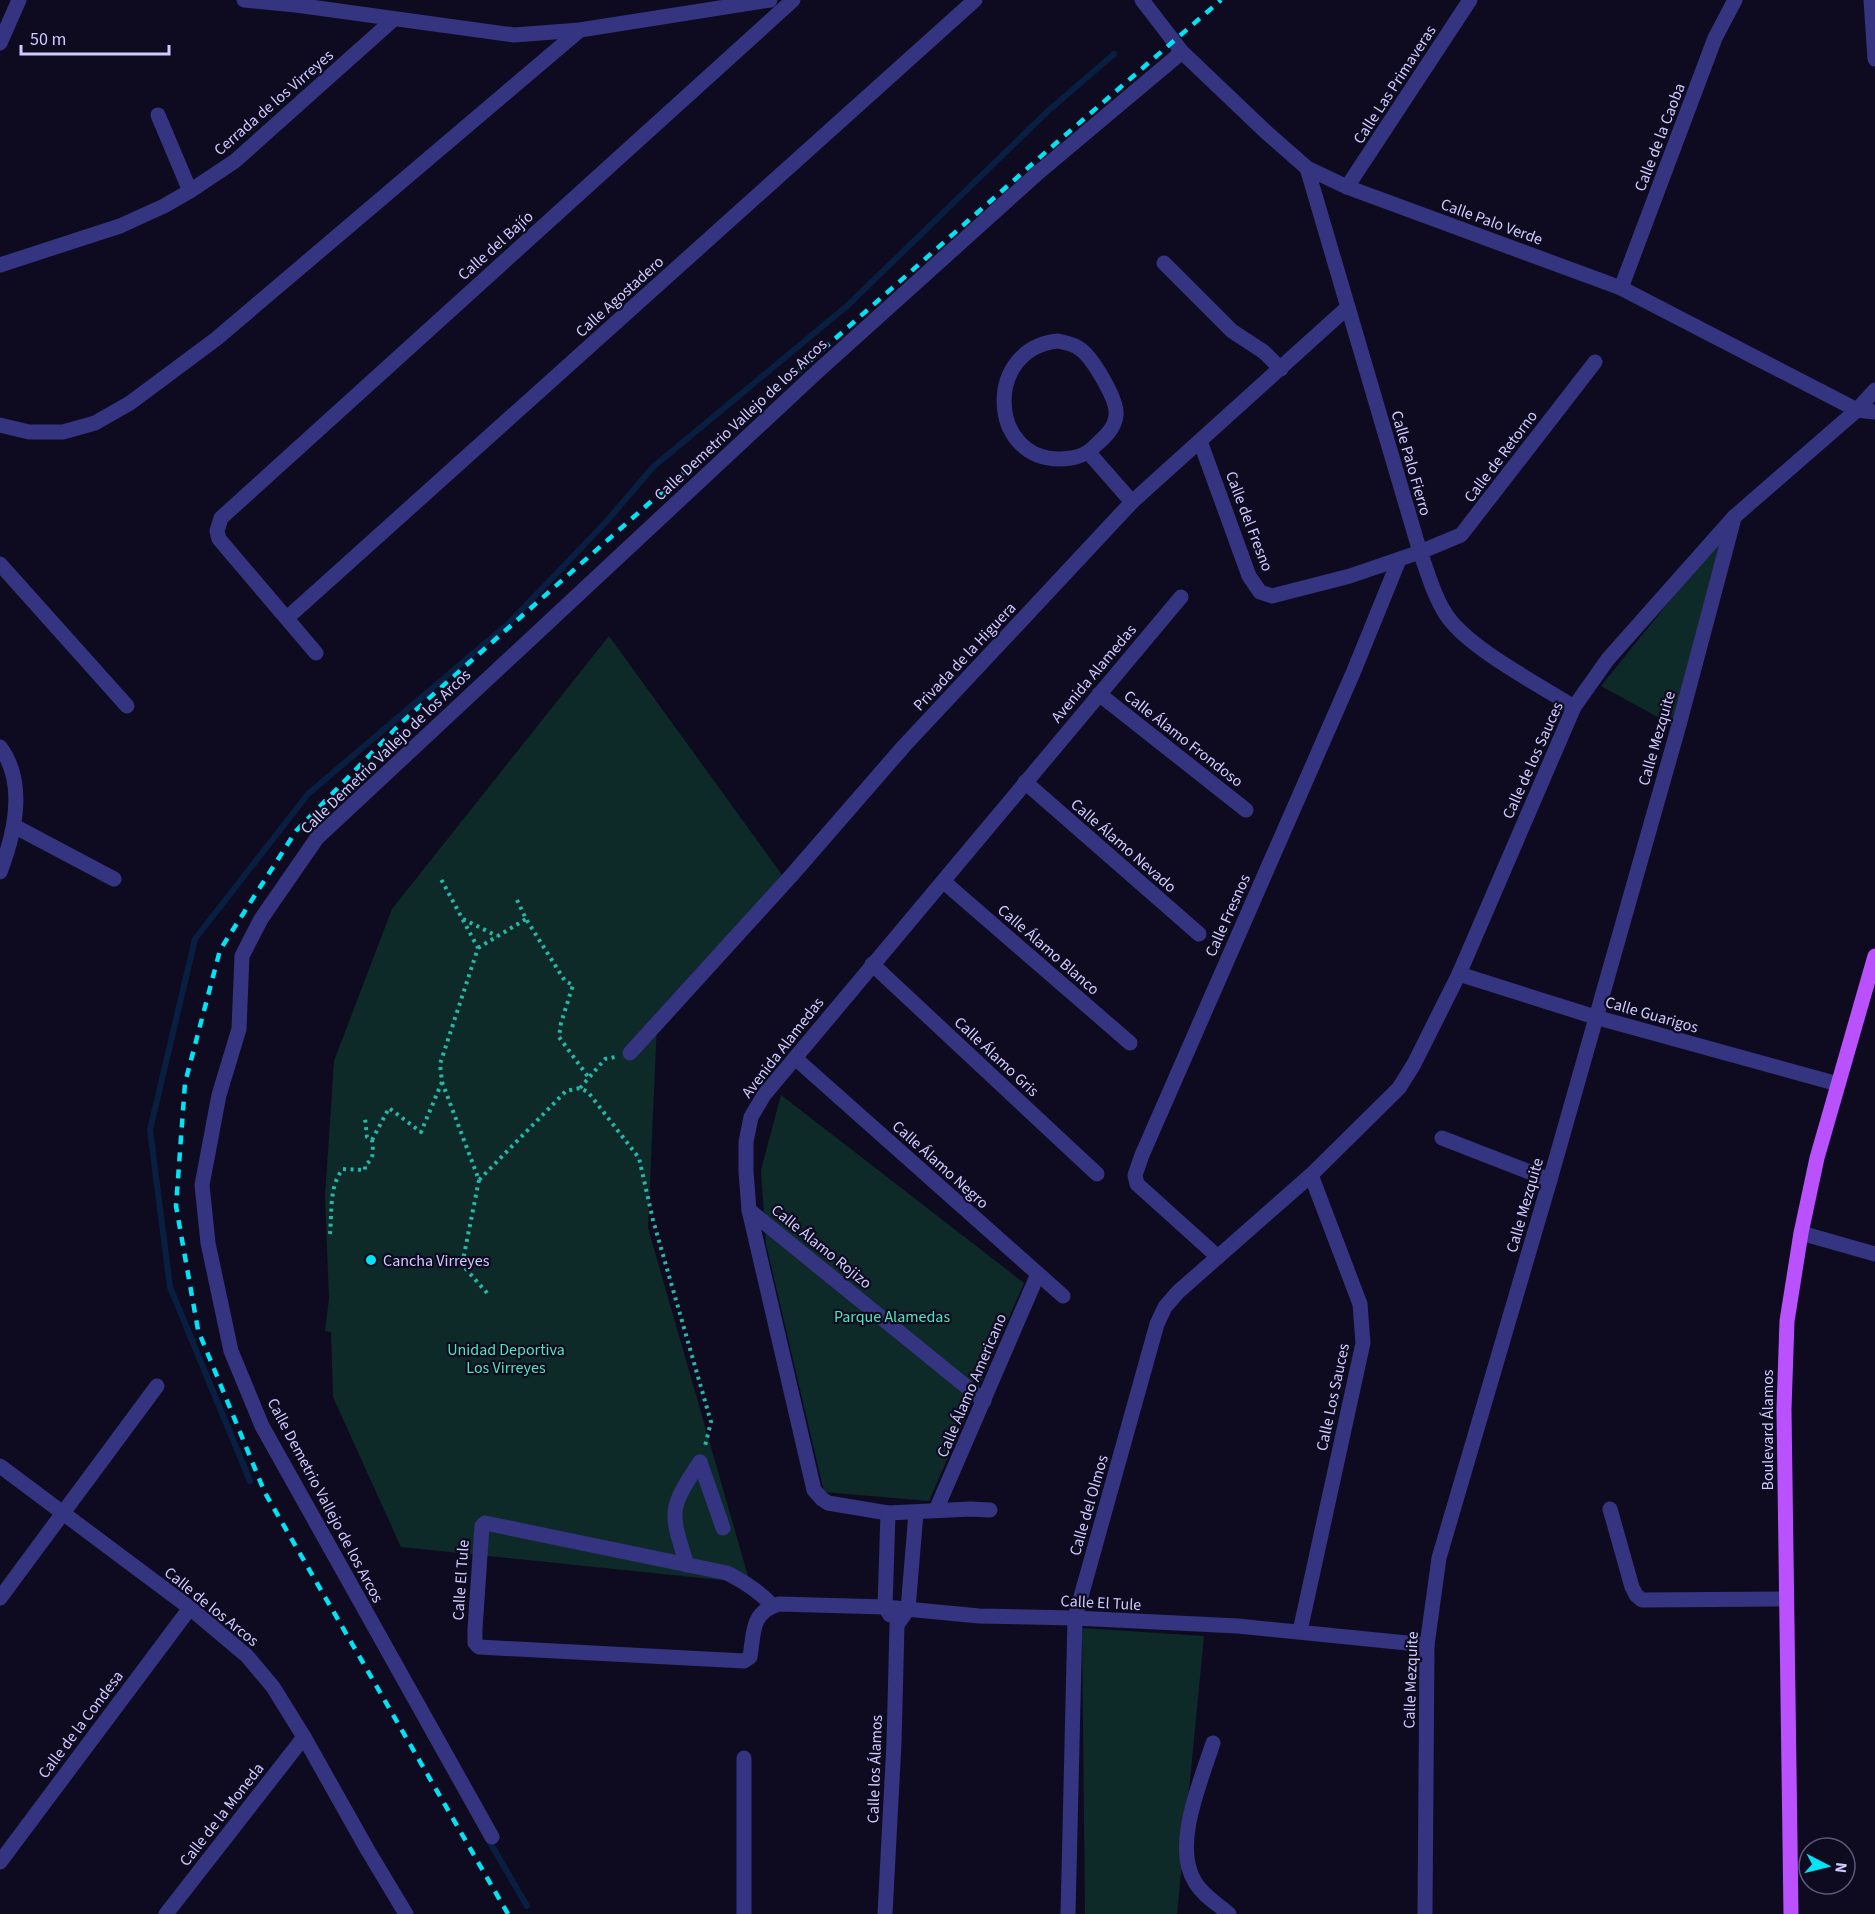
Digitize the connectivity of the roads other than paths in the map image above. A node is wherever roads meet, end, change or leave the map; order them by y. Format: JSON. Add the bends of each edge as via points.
{"nodes":[{"id":1,"x":19,"y":0,"type":"edge"},
{"id":2,"x":244,"y":0,"type":"edge"},
{"id":3,"x":770,"y":0,"type":"edge"},
{"id":4,"x":793,"y":0,"type":"edge"},
{"id":5,"x":975,"y":0,"type":"edge"},
{"id":6,"x":1142,"y":0,"type":"edge"},
{"id":7,"x":1470,"y":0,"type":"edge"},
{"id":8,"x":1735,"y":0,"type":"edge"},
{"id":9,"x":1871,"y":0,"type":"edge"},
{"id":10,"x":394,"y":19,"type":"junction"},
{"id":11,"x":580,"y":30,"type":"junction"},
{"id":12,"x":0,"y":43,"type":"edge"},
{"id":13,"x":1182,"y":52,"type":"junction"},
{"id":14,"x":1875,"y":59,"type":"edge"},
{"id":15,"x":158,"y":115,"type":"dead end"},
{"id":16,"x":1307,"y":168,"type":"junction"},
{"id":17,"x":1347,"y":187,"type":"junction"},
{"id":18,"x":190,"y":191,"type":"junction"},
{"id":19,"x":1164,"y":263,"type":"dead end"},
{"id":20,"x":0,"y":265,"type":"edge"},
{"id":21,"x":1621,"y":288,"type":"junction"},
{"id":22,"x":1348,"y":307,"type":"junction"},
{"id":23,"x":1595,"y":362,"type":"dead end"},
{"id":24,"x":1281,"y":369,"type":"junction"},
{"id":25,"x":1875,"y":390,"type":"edge"},
{"id":26,"x":1857,"y":410,"type":"junction"},
{"id":27,"x":1875,"y":412,"type":"edge"},
{"id":28,"x":0,"y":425,"type":"edge"},
{"id":29,"x":1200,"y":441,"type":"junction"},
{"id":30,"x":1089,"y":453,"type":"junction"},
{"id":31,"x":1132,"y":502,"type":"junction"},
{"id":32,"x":1734,"y":517,"type":"junction"},
{"id":33,"x":1420,"y":552,"type":"junction"},
{"id":34,"x":1399,"y":560,"type":"junction"},
{"id":35,"x":0,"y":564,"type":"edge"},
{"id":36,"x":1181,"y":597,"type":"dead end"},
{"id":37,"x":287,"y":618,"type":"junction"},
{"id":38,"x":316,"y":653,"type":"dead end"},
{"id":39,"x":1099,"y":694,"type":"junction"},
{"id":40,"x":127,"y":706,"type":"dead end"},
{"id":41,"x":1574,"y":707,"type":"junction"},
{"id":42,"x":0,"y":747,"type":"edge"},
{"id":43,"x":1025,"y":782,"type":"junction"},
{"id":44,"x":1246,"y":810,"type":"dead end"},
{"id":45,"x":14,"y":826,"type":"junction"},
{"id":46,"x":0,"y":873,"type":"edge"},
{"id":47,"x":114,"y":879,"type":"dead end"},
{"id":48,"x":944,"y":882,"type":"junction"},
{"id":49,"x":1199,"y":934,"type":"dead end"},
{"id":50,"x":1875,"y":956,"type":"edge"},
{"id":51,"x":872,"y":964,"type":"junction"},
{"id":52,"x":1459,"y":974,"type":"junction"},
{"id":53,"x":1595,"y":1017,"type":"junction"},
{"id":54,"x":1130,"y":1043,"type":"dead end"},
{"id":55,"x":630,"y":1053,"type":"road end"},
{"id":56,"x":795,"y":1058,"type":"junction"},
{"id":57,"x":1838,"y":1084,"type":"junction"},
{"id":58,"x":1442,"y":1138,"type":"dead end"},
{"id":59,"x":1097,"y":1174,"type":"dead end"},
{"id":60,"x":1311,"y":1175,"type":"junction"},
{"id":61,"x":1550,"y":1180,"type":"junction"},
{"id":62,"x":748,"y":1210,"type":"junction"},
{"id":63,"x":1801,"y":1233,"type":"junction"},
{"id":64,"x":1875,"y":1254,"type":"edge"},
{"id":65,"x":1218,"y":1257,"type":"junction"},
{"id":66,"x":1038,"y":1274,"type":"junction"},
{"id":67,"x":1063,"y":1296,"type":"dead end"},
{"id":68,"x":157,"y":1386,"type":"dead end"},
{"id":69,"x":984,"y":1401,"type":"junction"},
{"id":70,"x":0,"y":1466,"type":"edge"},
{"id":71,"x":1610,"y":1509,"type":"dead end"},
{"id":72,"x":936,"y":1510,"type":"junction"},
{"id":73,"x":990,"y":1510,"type":"dead end"},
{"id":74,"x":888,"y":1513,"type":"junction"},
{"id":75,"x":916,"y":1513,"type":"junction"},
{"id":76,"x":62,"y":1514,"type":"junction"},
{"id":77,"x":723,"y":1528,"type":"dead end"},
{"id":78,"x":687,"y":1565,"type":"junction"},
{"id":79,"x":0,"y":1598,"type":"edge"},
{"id":80,"x":1786,"y":1599,"type":"junction"},
{"id":81,"x":773,"y":1606,"type":"junction"},
{"id":82,"x":885,"y":1607,"type":"junction"},
{"id":83,"x":190,"y":1608,"type":"junction"},
{"id":84,"x":908,"y":1609,"type":"junction"},
{"id":85,"x":1075,"y":1618,"type":"junction"},
{"id":86,"x":897,"y":1625,"type":"junction"},
{"id":87,"x":1300,"y":1631,"type":"junction"},
{"id":88,"x":1428,"y":1645,"type":"junction"},
{"id":89,"x":304,"y":1737,"type":"junction"},
{"id":90,"x":1213,"y":1743,"type":"dead end"},
{"id":91,"x":744,"y":1758,"type":"dead end"},
{"id":92,"x":492,"y":1837,"type":"dead end"},
{"id":93,"x":0,"y":1862,"type":"edge"},
{"id":94,"x":166,"y":1914,"type":"edge"},
{"id":95,"x":406,"y":1914,"type":"edge"},
{"id":96,"x":744,"y":1914,"type":"edge"},
{"id":97,"x":885,"y":1914,"type":"edge"},
{"id":98,"x":1068,"y":1914,"type":"edge"},
{"id":99,"x":1229,"y":1914,"type":"edge"},
{"id":100,"x":1425,"y":1914,"type":"edge"},
{"id":101,"x":1791,"y":1914,"type":"edge"}],
"edges":[{"from":1,"to":12,"type":"street"},
{"from":2,"to":10,"type":"street"},
{"from":3,"to":11,"type":"street"},
{"from":4,"to":37,"type":"street","name":"Calle del Bajío","via":[[221,518],[219,539]]},
{"from":5,"to":37,"type":"street","name":"Calle Agostadero"},
{"from":6,"to":13,"type":"street","name":"Calle Palo Verde"},
{"from":7,"to":17,"type":"street","name":"Calle Las Primaveras"},
{"from":8,"to":21,"type":"street","name":"Calle de la Caoba","via":[[1715,38]]},
{"from":9,"to":14,"type":"street"},
{"from":10,"to":11,"type":"street","via":[[501,34]]},
{"from":10,"to":18,"type":"street","name":"Cerrada de los Virreyes","via":[[236,161]]},
{"from":11,"to":28,"type":"street","via":[[216,339],[130,403],[95,423],[63,432],[28,432]]},
{"from":13,"to":16,"type":"street","name":"Calle Palo Verde"},
{"from":13,"to":92,"type":"street","name":"Calle Demetrio Vallejo de los Arcos","via":[[1039,172],[818,371],[317,838],[261,919],[242,956],[239,1029],[219,1095],[202,1185],[208,1243],[231,1351],[262,1426]]},
{"from":15,"to":18,"type":"street"},
{"from":16,"to":17,"type":"street","name":"Calle Palo Verde"},
{"from":16,"to":22,"type":"street","name":"Calle Palo Fierro"},
{"from":17,"to":21,"type":"street","name":"Calle Palo Verde"},
{"from":18,"to":20,"type":"street","name":"Cerrada de los Virreyes","via":[[120,226]]},
{"from":19,"to":24,"type":"street","via":[[1232,331],[1264,352]]},
{"from":21,"to":26,"type":"street","name":"Calle Palo Verde"},
{"from":22,"to":24,"type":"street","name":"Privada de la Higuera"},
{"from":22,"to":33,"type":"street","name":"Calle Palo Fierro"},
{"from":23,"to":33,"type":"street","name":"Calle de Retorno","via":[[1461,535]]},
{"from":24,"to":29,"type":"street","name":"Privada de la Higuera"},
{"from":25,"to":26,"type":"street","name":"Calle de los Sauces"},
{"from":26,"to":27,"type":"street","name":"Calle Palo Verde"},
{"from":26,"to":32,"type":"street","name":"Calle de los Sauces"},
{"from":29,"to":31,"type":"street","name":"Privada de la Higuera"},
{"from":29,"to":34,"type":"street","name":"Calle del Fresno","via":[[1249,576],[1260,592],[1272,596]]},
{"from":30,"to":30,"type":"street","via":[[1113,425],[1116,415],[1111,391],[1081,349],[1058,341],[1033,347],[1007,379],[1004,392],[1009,426],[1016,438],[1039,454],[1072,459]]},
{"from":30,"to":31,"type":"street"},
{"from":31,"to":55,"type":"street","name":"Privada de la Higuera","via":[[904,746]]},
{"from":32,"to":41,"type":"street","name":"Calle de los Sauces","via":[[1608,659]]},
{"from":32,"to":53,"type":"street","name":"Calle Mezquite"},
{"from":33,"to":34,"type":"street","name":"Calle del Fresno"},
{"from":33,"to":41,"type":"street","name":"Calle Palo Fierro","via":[[1448,618],[1477,645]]},
{"from":34,"to":65,"type":"street","name":"Calle Fresnos","via":[[1135,1175],[1137,1184]]},
{"from":35,"to":40,"type":"street"},
{"from":36,"to":39,"type":"street","name":"Avenida Alamedas"},
{"from":37,"to":38,"type":"street"},
{"from":39,"to":43,"type":"street","name":"Avenida Alamedas"},
{"from":39,"to":44,"type":"street","name":"Calle Álamo Frondoso"},
{"from":41,"to":52,"type":"street","name":"Calle de los Sauces"},
{"from":42,"to":45,"type":"street","via":[[8,757],[14,777]]},
{"from":43,"to":48,"type":"street","name":"Avenida Alamedas"},
{"from":43,"to":49,"type":"street","name":"Calle Álamo Nevado"},
{"from":45,"to":46,"type":"street"},
{"from":45,"to":47,"type":"street"},
{"from":48,"to":51,"type":"street","name":"Avenida Alamedas"},
{"from":48,"to":54,"type":"street","name":"Calle Álamo Blanco"},
{"from":50,"to":57,"type":"main road","name":"Boulevard Álamos"},
{"from":51,"to":56,"type":"street","name":"Avenida Alamedas"},
{"from":51,"to":59,"type":"street","name":"Calle Álamo Gris"},
{"from":52,"to":53,"type":"street","name":"Calle Guarigos"},
{"from":52,"to":60,"type":"street","name":"Calle de los Sauces","via":[[1399,1088]]},
{"from":53,"to":57,"type":"street","name":"Calle Guarigos"},
{"from":53,"to":61,"type":"street","name":"Calle Mezquite"},
{"from":56,"to":62,"type":"street","name":"Avenida Alamedas","via":[[751,1117],[746,1142]]},
{"from":56,"to":66,"type":"street","name":"Calle Álamo Negro"},
{"from":57,"to":63,"type":"main road","name":"Boulevard Álamos"},
{"from":58,"to":61,"type":"street"},
{"from":60,"to":65,"type":"street","name":"Calle del Olmos"},
{"from":60,"to":87,"type":"street","name":"Calle Los Sauces","via":[[1360,1304],[1363,1342]]},
{"from":61,"to":88,"type":"street","name":"Calle Mezquite","via":[[1439,1558]]},
{"from":62,"to":69,"type":"street","name":"Calle Álamo Rojizo"},
{"from":62,"to":74,"type":"street","name":"Avenida Alamedas","via":[[814,1490],[828,1503]]},
{"from":63,"to":64,"type":"street"},
{"from":63,"to":80,"type":"main road","name":"Boulevard Álamos","via":[[1787,1332]]},
{"from":65,"to":85,"type":"street","name":"Calle del Olmos","via":[[1178,1292],[1157,1324]]},
{"from":66,"to":67,"type":"street","name":"Calle Álamo Negro"},
{"from":66,"to":69,"type":"street","name":"Calle Álamo Americano"},
{"from":68,"to":76,"type":"street"},
{"from":69,"to":72,"type":"street","name":"Calle Álamo Americano"},
{"from":70,"to":76,"type":"street","name":"Calle de los Arcos"},
{"from":71,"to":80,"type":"street","via":[[1638,1598]]},
{"from":72,"to":73,"type":"street","name":"Avenida Alamedas"},
{"from":72,"to":75,"type":"street","name":"Avenida Alamedas"},
{"from":74,"to":75,"type":"street","name":"Avenida Alamedas"},
{"from":74,"to":82,"type":"street"},
{"from":75,"to":84,"type":"street"},
{"from":76,"to":79,"type":"street"},
{"from":76,"to":83,"type":"street","name":"Calle de los Arcos"},
{"from":77,"to":78,"type":"street","via":[[700,1462],[675,1504],[674,1524]]},
{"from":78,"to":81,"type":"street","name":"Calle El Tule","via":[[727,1573],[744,1581]]},
{"from":78,"to":81,"type":"street","name":"Calle El Tule","via":[[485,1523],[476,1643],[482,1647],[744,1661],[750,1657],[759,1616]]},
{"from":80,"to":101,"type":"main road","name":"Boulevard Álamos"},
{"from":81,"to":82,"type":"street","name":"Calle El Tule"},
{"from":82,"to":84,"type":"street","name":"Calle El Tule"},
{"from":82,"to":86,"type":"street"},
{"from":83,"to":89,"type":"street","name":"Calle de los Arcos","via":[[247,1656],[273,1687]]},
{"from":83,"to":93,"type":"street","name":"Calle de la Condesa"},
{"from":84,"to":85,"type":"street","name":"Calle El Tule","via":[[979,1616]]},
{"from":84,"to":86,"type":"street"},
{"from":85,"to":87,"type":"street","name":"Calle El Tule"},
{"from":85,"to":98,"type":"street","name":"Calle del Olmos"},
{"from":86,"to":97,"type":"street","name":"Calle los Álamos"},
{"from":87,"to":88,"type":"street","name":"Calle El Tule"},
{"from":88,"to":100,"type":"street","name":"Calle Mezquite"},
{"from":89,"to":94,"type":"street","name":"Calle de la Moneda"},
{"from":89,"to":95,"type":"street","name":"Calle de los Arcos"},
{"from":90,"to":99,"type":"street","via":[[1188,1830],[1188,1868],[1195,1884]]},
{"from":91,"to":96,"type":"street"}]}
